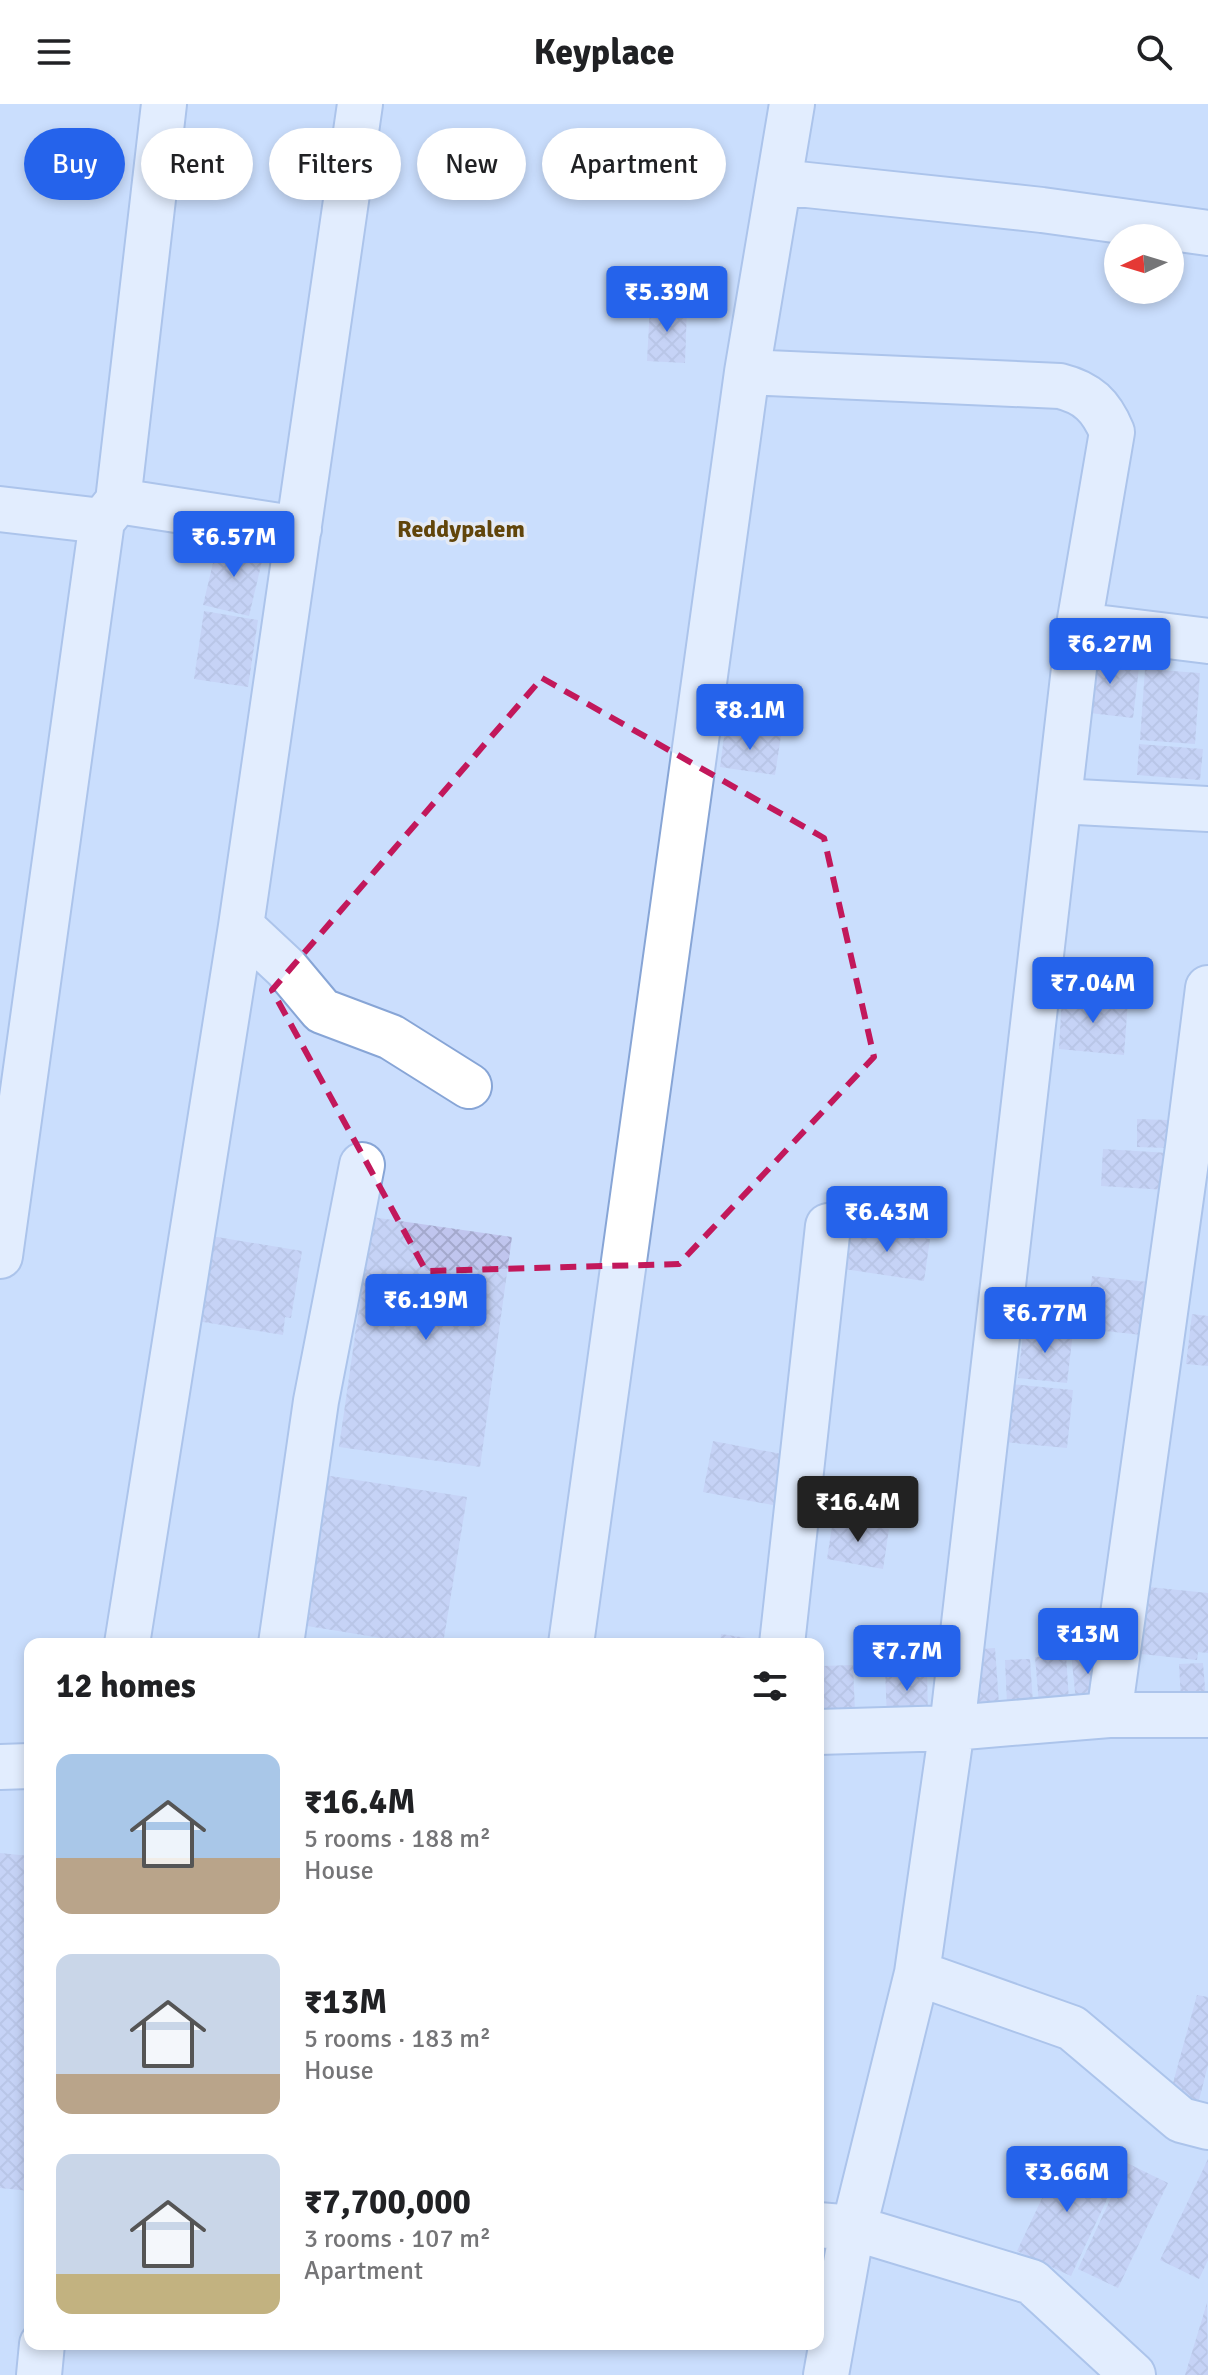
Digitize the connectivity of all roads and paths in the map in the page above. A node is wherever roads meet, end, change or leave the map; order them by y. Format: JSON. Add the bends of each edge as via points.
{"nodes":[{"id":1,"x":164,"y":104,"type":"edge"},
{"id":2,"x":360,"y":104,"type":"edge"},
{"id":3,"x":792,"y":104,"type":"edge"},
{"id":4,"x":779,"y":182,"type":"junction"},
{"id":5,"x":1208,"y":233,"type":"edge"},
{"id":6,"x":747,"y":372,"type":"junction"},
{"id":7,"x":0,"y":509,"type":"edge"},
{"id":8,"x":110,"y":511,"type":"junction"},
{"id":9,"x":299,"y":529,"type":"junction"},
{"id":10,"x":1079,"y":625,"type":"junction"},
{"id":11,"x":1208,"y":641,"type":"edge"},
{"id":12,"x":1059,"y":801,"type":"junction"},
{"id":13,"x":1208,"y":809,"type":"edge"},
{"id":14,"x":241,"y":926,"type":"junction"},
{"id":15,"x":1206,"y":1013,"type":"edge"},
{"id":16,"x":469,"y":1086,"type":"dead end"},
{"id":17,"x":362,"y":1165,"type":"dead end"},
{"id":18,"x":828,"y":1226,"type":"dead end"},
{"id":19,"x":0,"y":1256,"type":"edge"},
{"id":20,"x":128,"y":1638,"type":"edge"},
{"id":21,"x":282,"y":1638,"type":"edge"},
{"id":22,"x":572,"y":1638,"type":"edge"},
{"id":23,"x":783,"y":1638,"type":"edge"},
{"id":24,"x":1109,"y":1715,"type":"junction"},
{"id":25,"x":1208,"y":1715,"type":"edge"},
{"id":26,"x":952,"y":1728,"type":"junction"},
{"id":27,"x":824,"y":1732,"type":"edge"},
{"id":28,"x":24,"y":1766,"type":"edge"},
{"id":29,"x":0,"y":1767,"type":"edge"},
{"id":30,"x":917,"y":1973,"type":"junction"},
{"id":31,"x":1208,"y":2127,"type":"edge"},
{"id":32,"x":836,"y":2227,"type":"edge"},
{"id":33,"x":41,"y":2350,"type":"edge"},
{"id":34,"x":39,"y":2375,"type":"edge"},
{"id":35,"x":826,"y":2375,"type":"edge"},
{"id":36,"x":1133,"y":2375,"type":"edge"}],
"edges":[{"from":1,"to":8,"type":"street"},
{"from":2,"to":9,"type":"street"},
{"from":3,"to":4,"type":"street"},
{"from":4,"to":5,"type":"street"},
{"from":4,"to":6,"type":"street"},
{"from":6,"to":10,"type":"street","via":[[1060,386],[1091,400],[1104,412],[1112,432]]},
{"from":6,"to":22,"type":"street"},
{"from":7,"to":8,"type":"street"},
{"from":8,"to":9,"type":"street"},
{"from":8,"to":19,"type":"street"},
{"from":9,"to":14,"type":"street"},
{"from":10,"to":11,"type":"street"},
{"from":10,"to":12,"type":"street"},
{"from":12,"to":13,"type":"street"},
{"from":12,"to":26,"type":"street"},
{"from":14,"to":16,"type":"street","via":[[322,1011],[391,1037]]},
{"from":14,"to":20,"type":"street"},
{"from":15,"to":24,"type":"street"},
{"from":17,"to":21,"type":"street","via":[[316,1401]]},
{"from":18,"to":23,"type":"street"},
{"from":24,"to":25,"type":"street"},
{"from":24,"to":26,"type":"street"},
{"from":26,"to":27,"type":"street"},
{"from":26,"to":30,"type":"street"},
{"from":28,"to":29,"type":"street"},
{"from":30,"to":31,"type":"street","via":[[1072,2028],[1181,2120]]},
{"from":30,"to":32,"type":"street"},
{"from":32,"to":35,"type":"street"},
{"from":32,"to":36,"type":"street","via":[[1032,2282]]},
{"from":33,"to":34,"type":"street"}]}
